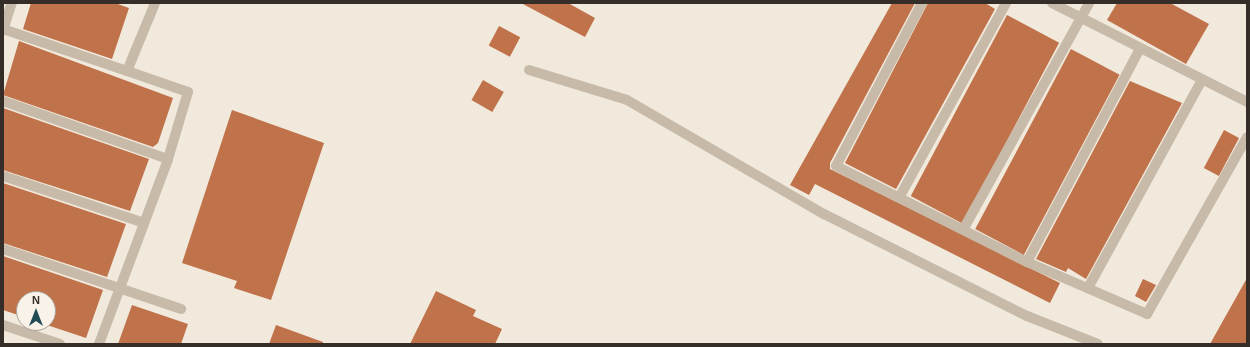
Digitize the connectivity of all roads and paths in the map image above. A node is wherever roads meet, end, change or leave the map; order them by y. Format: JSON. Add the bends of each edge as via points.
{"nodes":[{"id":1,"x":12,"y":3,"type":"edge"},
{"id":2,"x":922,"y":3,"type":"edge"},
{"id":3,"x":1006,"y":3,"type":"edge"},
{"id":4,"x":1052,"y":3,"type":"edge"},
{"id":5,"x":1089,"y":3,"type":"edge"},
{"id":6,"x":151,"y":4,"type":"edge"},
{"id":7,"x":1079,"y":18,"type":"junction"},
{"id":8,"x":3,"y":29,"type":"edge"},
{"id":9,"x":1140,"y":49,"type":"junction"},
{"id":10,"x":127,"y":70,"type":"junction"},
{"id":11,"x":529,"y":70,"type":"dead end"},
{"id":12,"x":1202,"y":80,"type":"junction"},
{"id":13,"x":3,"y":101,"type":"edge"},
{"id":14,"x":1247,"y":102,"type":"edge"},
{"id":15,"x":1247,"y":137,"type":"edge"},
{"id":16,"x":168,"y":159,"type":"junction"},
{"id":17,"x":3,"y":176,"type":"edge"},
{"id":18,"x":900,"y":196,"type":"junction"},
{"id":19,"x":144,"y":223,"type":"junction"},
{"id":20,"x":964,"y":228,"type":"junction"},
{"id":21,"x":3,"y":249,"type":"edge"},
{"id":22,"x":1027,"y":262,"type":"junction"},
{"id":23,"x":118,"y":288,"type":"junction"},
{"id":24,"x":1088,"y":288,"type":"junction"},
{"id":25,"x":181,"y":309,"type":"dead end"},
{"id":26,"x":3,"y":325,"type":"edge"},
{"id":27,"x":60,"y":344,"type":"edge"},
{"id":28,"x":99,"y":344,"type":"edge"},
{"id":29,"x":1098,"y":344,"type":"edge"}],
"edges":[{"from":1,"to":8,"type":"street"},
{"from":2,"to":18,"type":"street","via":[[836,166]]},
{"from":3,"to":18,"type":"street"},
{"from":4,"to":7,"type":"street"},
{"from":5,"to":7,"type":"street"},
{"from":6,"to":10,"type":"street"},
{"from":7,"to":9,"type":"street"},
{"from":7,"to":20,"type":"street"},
{"from":8,"to":10,"type":"street"},
{"from":9,"to":12,"type":"street"},
{"from":9,"to":22,"type":"street"},
{"from":10,"to":16,"type":"street","via":[[188,92]]},
{"from":11,"to":29,"type":"street","via":[[627,100],[824,214],[1027,316]]},
{"from":12,"to":14,"type":"street"},
{"from":12,"to":24,"type":"street"},
{"from":13,"to":16,"type":"street"},
{"from":15,"to":24,"type":"street","via":[[1146,314]]},
{"from":16,"to":19,"type":"street"},
{"from":17,"to":19,"type":"street"},
{"from":18,"to":20,"type":"street"},
{"from":19,"to":23,"type":"street"},
{"from":20,"to":22,"type":"street"},
{"from":21,"to":23,"type":"street"},
{"from":22,"to":24,"type":"street"},
{"from":23,"to":25,"type":"street"},
{"from":23,"to":28,"type":"street"},
{"from":26,"to":27,"type":"street"}]}
